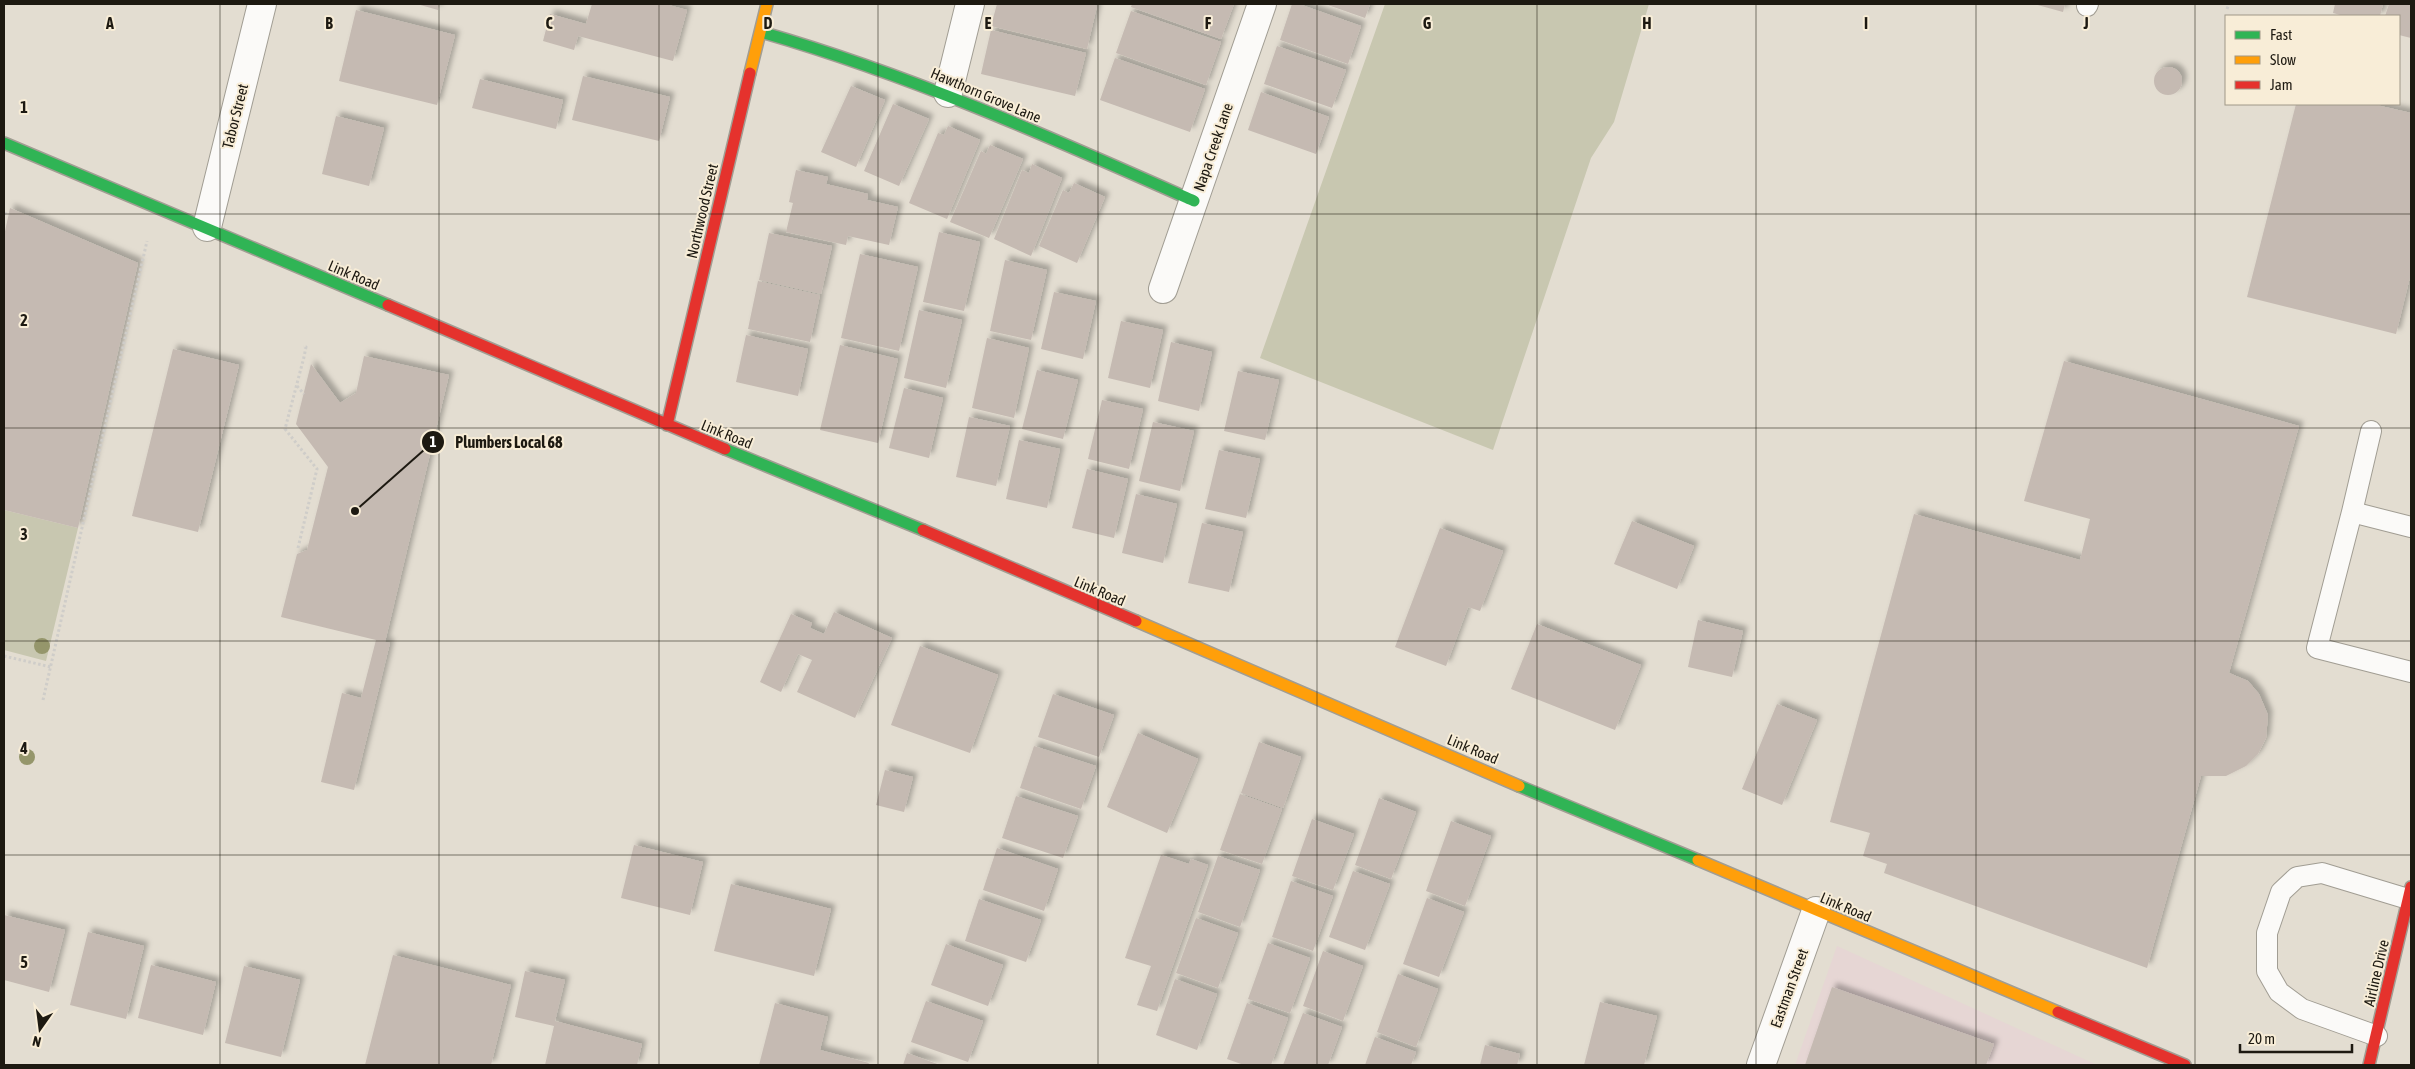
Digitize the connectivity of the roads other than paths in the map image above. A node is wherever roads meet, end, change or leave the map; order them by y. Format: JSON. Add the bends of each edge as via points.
{"nodes":[{"id":1,"x":262,"y":4,"type":"edge"},
{"id":2,"x":767,"y":4,"type":"edge"},
{"id":3,"x":970,"y":4,"type":"edge"},
{"id":4,"x":1262,"y":4,"type":"edge"},
{"id":5,"x":761,"y":32,"type":"junction"},
{"id":6,"x":948,"y":93,"type":"junction"},
{"id":7,"x":4,"y":143,"type":"edge"},
{"id":8,"x":1194,"y":201,"type":"junction"},
{"id":9,"x":207,"y":228,"type":"junction"},
{"id":10,"x":1163,"y":289,"type":"dead end"},
{"id":11,"x":667,"y":425,"type":"junction"},
{"id":12,"x":2371,"y":431,"type":"dead end"},
{"id":13,"x":2352,"y":512,"type":"junction"},
{"id":14,"x":2411,"y":527,"type":"edge"},
{"id":15,"x":2411,"y":672,"type":"edge"},
{"id":16,"x":2410,"y":895,"type":"edge"},
{"id":17,"x":1816,"y":911,"type":"junction"},
{"id":18,"x":2376,"y":1036,"type":"junction"},
{"id":19,"x":1761,"y":1065,"type":"edge"},
{"id":20,"x":2185,"y":1065,"type":"edge"},
{"id":21,"x":2369,"y":1065,"type":"edge"}],
"edges":[{"from":1,"to":9,"type":"street","name":"Tabor Street"},
{"from":2,"to":5,"type":"street","name":"Northwood Street"},
{"from":3,"to":6,"type":"street"},
{"from":4,"to":8,"type":"street","name":"Napa Creek Lane"},
{"from":5,"to":6,"type":"street","name":"Hawthorn Grove Lane","via":[[817,46]]},
{"from":5,"to":11,"type":"street","name":"Northwood Street"},
{"from":6,"to":8,"type":"street","name":"Hawthorn Grove Lane"},
{"from":7,"to":9,"type":"street","name":"Link Road"},
{"from":8,"to":10,"type":"street","name":"Napa Creek Lane"},
{"from":9,"to":11,"type":"street","name":"Link Road"},
{"from":11,"to":17,"type":"street","name":"Link Road","via":[[926,531]]},
{"from":12,"to":13,"type":"lane"},
{"from":13,"to":14,"type":"lane"},
{"from":13,"to":15,"type":"lane","via":[[2317,648]]},
{"from":16,"to":18,"type":"street","name":"Airline Drive"},
{"from":16,"to":18,"type":"lane","via":[[2322,872],[2297,877],[2281,892],[2267,933],[2267,971],[2279,992],[2302,1009]]},
{"from":17,"to":19,"type":"street","name":"Eastman Street"},
{"from":17,"to":20,"type":"street","name":"Link Road"},
{"from":18,"to":21,"type":"street","name":"Airline Drive"}]}
